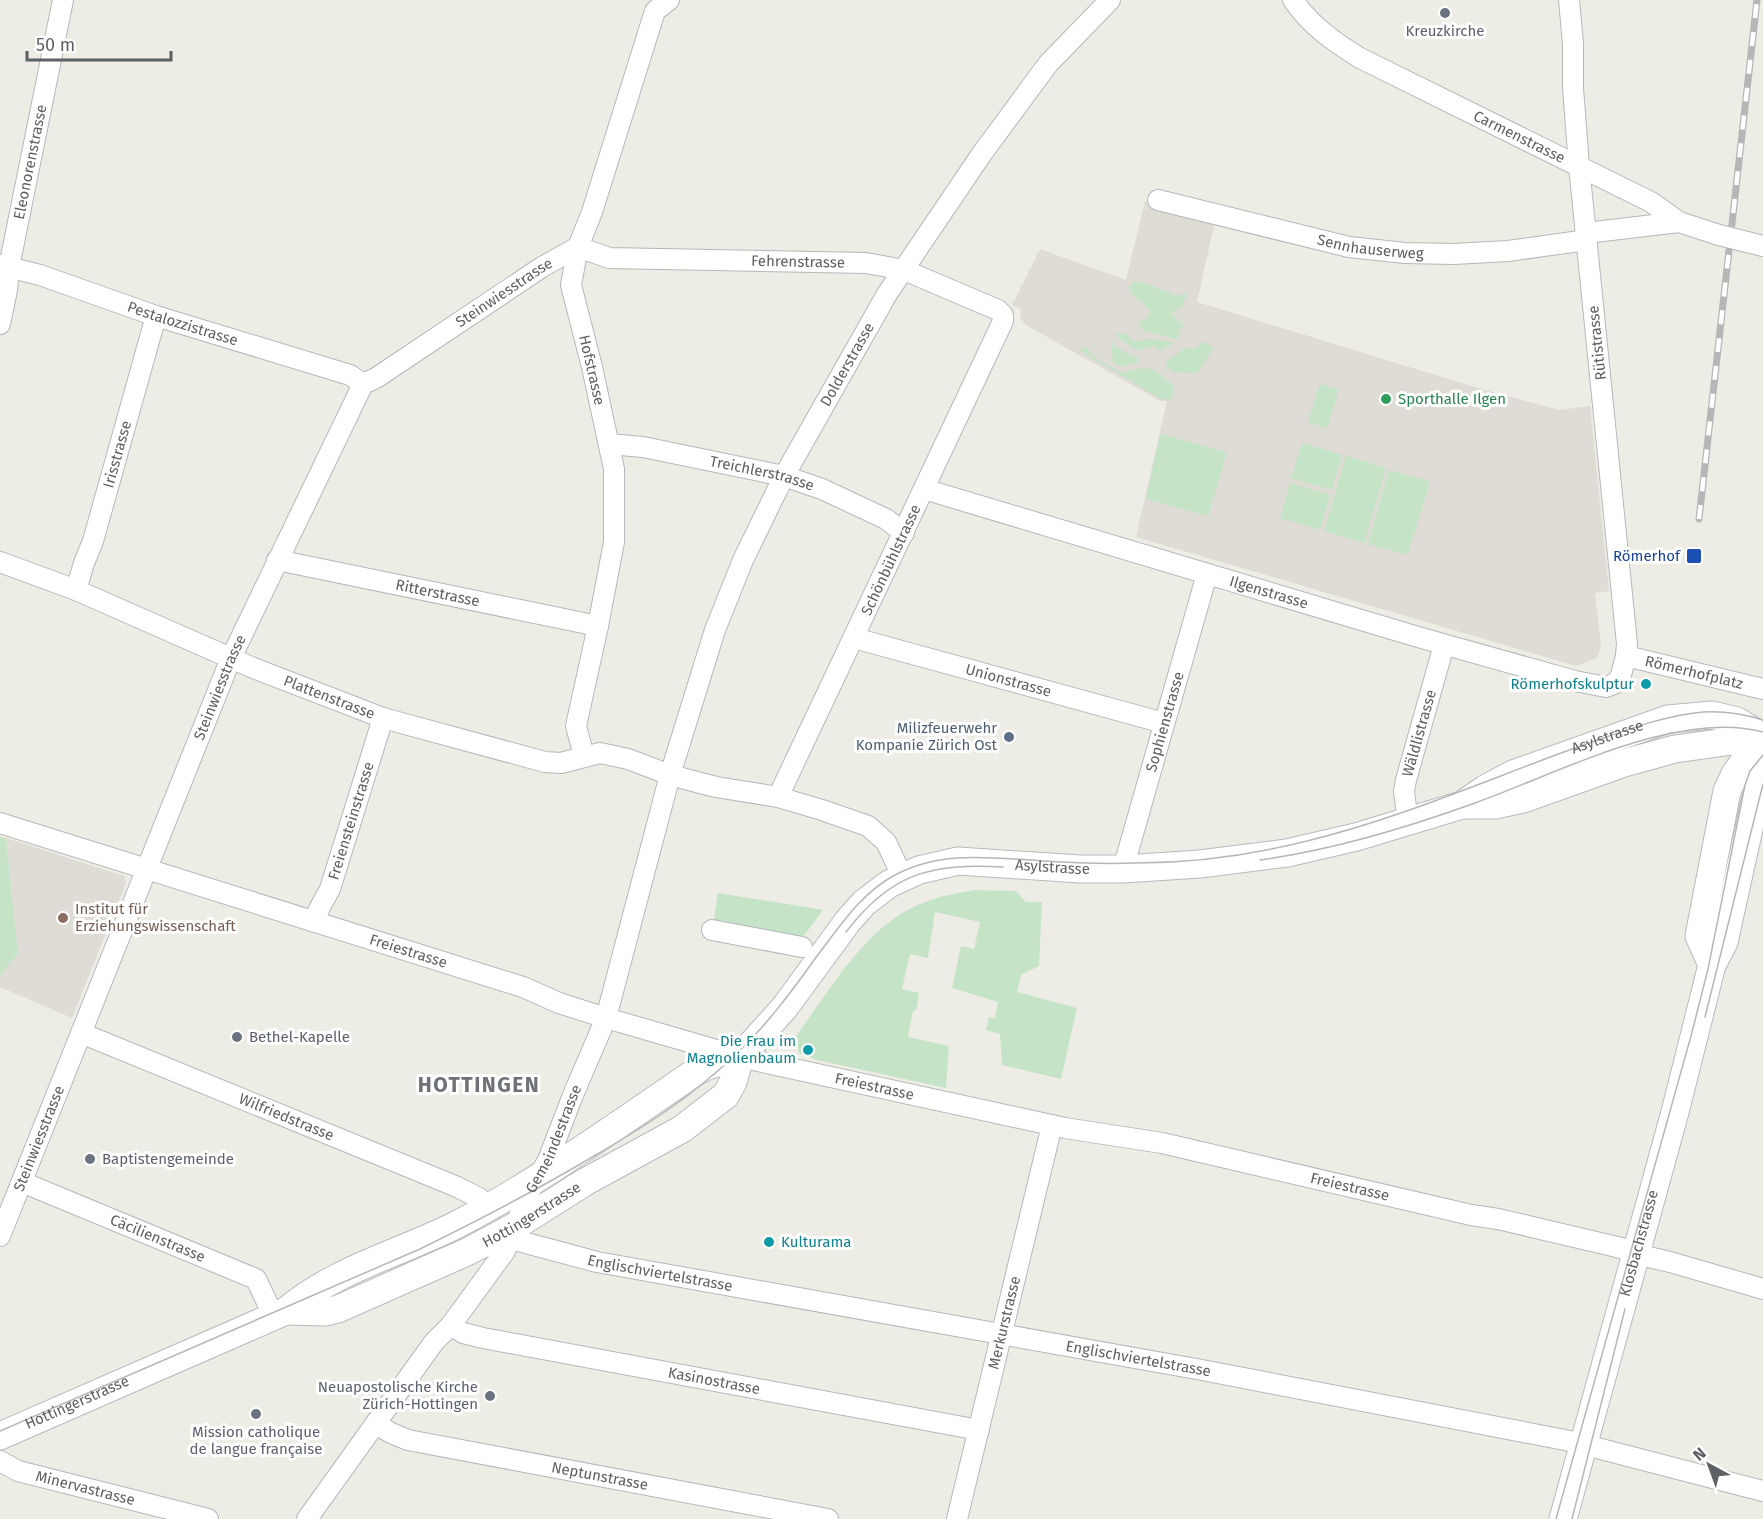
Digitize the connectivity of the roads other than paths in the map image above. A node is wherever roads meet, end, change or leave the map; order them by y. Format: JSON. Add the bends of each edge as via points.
{"nodes":[{"id":1,"x":63,"y":0,"type":"edge"},
{"id":2,"x":1293,"y":0,"type":"edge"},
{"id":3,"x":1569,"y":0,"type":"edge"},
{"id":4,"x":656,"y":4,"type":"edge"},
{"id":5,"x":1099,"y":4,"type":"edge"},
{"id":6,"x":1579,"y":166,"type":"junction"},
{"id":7,"x":1158,"y":200,"type":"dead end"},
{"id":8,"x":1680,"y":222,"type":"junction"},
{"id":9,"x":1586,"y":237,"type":"junction"},
{"id":10,"x":1755,"y":244,"type":"edge"},
{"id":11,"x":578,"y":248,"type":"junction"},
{"id":12,"x":4,"y":266,"type":"edge"},
{"id":13,"x":904,"y":270,"type":"junction"},
{"id":14,"x":156,"y":316,"type":"junction"},
{"id":15,"x":1004,"y":321,"type":"joint"},
{"id":16,"x":0,"y":324,"type":"edge"},
{"id":17,"x":363,"y":384,"type":"junction"},
{"id":18,"x":609,"y":444,"type":"junction"},
{"id":19,"x":784,"y":476,"type":"junction"},
{"id":20,"x":924,"y":489,"type":"junction"},
{"id":21,"x":904,"y":533,"type":"junction"},
{"id":22,"x":277,"y":560,"type":"junction"},
{"id":23,"x":0,"y":562,"type":"edge"},
{"id":24,"x":1207,"y":574,"type":"junction"},
{"id":25,"x":76,"y":590,"type":"junction"},
{"id":26,"x":598,"y":626,"type":"junction"},
{"id":27,"x":854,"y":638,"type":"junction"},
{"id":28,"x":1444,"y":645,"type":"junction"},
{"id":29,"x":1626,"y":656,"type":"junction"},
{"id":30,"x":231,"y":658,"type":"junction"},
{"id":31,"x":1616,"y":683,"type":"joint"},
{"id":32,"x":1763,"y":689,"type":"edge"},
{"id":33,"x":383,"y":718,"type":"junction"},
{"id":34,"x":1164,"y":723,"type":"junction"},
{"id":35,"x":1762,"y":735,"type":"edge"},
{"id":36,"x":584,"y":756,"type":"junction"},
{"id":37,"x":670,"y":775,"type":"junction"},
{"id":38,"x":778,"y":797,"type":"junction"},
{"id":39,"x":0,"y":823,"type":"edge"},
{"id":40,"x":1408,"y":823,"type":"junction"},
{"id":41,"x":146,"y":869,"type":"junction"},
{"id":42,"x":1123,"y":869,"type":"junction"},
{"id":43,"x":902,"y":876,"type":"junction"},
{"id":44,"x":314,"y":922,"type":"junction"},
{"id":45,"x":712,"y":930,"type":"dead end"},
{"id":46,"x":802,"y":946,"type":"dead end"},
{"id":47,"x":606,"y":1018,"type":"junction"},
{"id":48,"x":81,"y":1033,"type":"junction"},
{"id":49,"x":740,"y":1057,"type":"junction"},
{"id":50,"x":1052,"y":1125,"type":"junction"},
{"id":51,"x":537,"y":1178,"type":"junction"},
{"id":52,"x":13,"y":1187,"type":"edge"},
{"id":53,"x":486,"y":1208,"type":"junction"},
{"id":54,"x":513,"y":1233,"type":"junction"},
{"id":55,"x":0,"y":1236,"type":"edge"},
{"id":56,"x":1636,"y":1252,"type":"junction"},
{"id":57,"x":1763,"y":1289,"type":"edge"},
{"id":58,"x":280,"y":1314,"type":"junction"},
{"id":59,"x":451,"y":1325,"type":"junction"},
{"id":60,"x":1003,"y":1334,"type":"junction"},
{"id":61,"x":376,"y":1424,"type":"junction"},
{"id":62,"x":979,"y":1430,"type":"junction"},
{"id":63,"x":0,"y":1436,"type":"edge"},
{"id":64,"x":1584,"y":1445,"type":"junction"},
{"id":65,"x":0,"y":1461,"type":"edge"},
{"id":66,"x":1763,"y":1491,"type":"edge"},
{"id":67,"x":208,"y":1519,"type":"edge"},
{"id":68,"x":307,"y":1519,"type":"edge"},
{"id":69,"x":828,"y":1519,"type":"edge"},
{"id":70,"x":957,"y":1519,"type":"edge"},
{"id":71,"x":1563,"y":1519,"type":"edge"}],
"edges":[{"from":1,"to":12,"type":"street","name":"Eleonorenstrasse"},
{"from":2,"to":6,"type":"street","name":"Carmenstrasse","via":[[1329,39],[1360,58]]},
{"from":3,"to":6,"type":"street","name":"Rütistrasse"},
{"from":4,"to":11,"type":"street","name":"Hofstrasse"},
{"from":5,"to":13,"type":"street","name":"Dolderstrasse","via":[[1000,126]]},
{"from":6,"to":8,"type":"street","name":"Carmenstrasse","via":[[1652,202]]},
{"from":6,"to":9,"type":"street","name":"Rütistrasse"},
{"from":7,"to":9,"type":"street","name":"Sennhauserweg","via":[[1349,247],[1405,253],[1508,251]]},
{"from":8,"to":9,"type":"street","name":"Sennhauserweg"},
{"from":8,"to":10,"type":"street","name":"Carmenstrasse","bridge":true},
{"from":9,"to":29,"type":"street","name":"Rütistrasse"},
{"from":11,"to":13,"type":"street","name":"Fehrenstrasse","via":[[609,258],[866,263]]},
{"from":11,"to":17,"type":"street","name":"Steinwiesstrasse","via":[[542,267]]},
{"from":11,"to":18,"type":"street","name":"Hofstrasse","via":[[572,285]]},
{"from":12,"to":14,"type":"street","name":"Pestalozzistrasse"},
{"from":12,"to":16,"type":"street","name":"Eleonorenstrasse","via":[[7,290]]},
{"from":13,"to":15,"type":"street","name":"Fehrenstrasse","via":[[998,310]]},
{"from":13,"to":19,"type":"street","name":"Dolderstrasse"},
{"from":14,"to":17,"type":"street","name":"Pestalozzistrasse","via":[[350,375]]},
{"from":14,"to":25,"type":"street","name":"Irisstrasse"},
{"from":15,"to":20,"type":"street","name":"Schönbühlstrasse"},
{"from":17,"to":22,"type":"street","name":"Steinwiesstrasse"},
{"from":18,"to":19,"type":"street","name":"Treichlerstrasse","via":[[643,447]]},
{"from":18,"to":26,"type":"street","name":"Hofstrasse","via":[[614,469],[614,542]]},
{"from":19,"to":21,"type":"street","name":"Treichlerstrasse","via":[[890,521]]},
{"from":19,"to":37,"type":"street","name":"Dolderstrasse","via":[[743,560],[715,630]]},
{"from":20,"to":21,"type":"street","name":"Schönbühlstrasse"},
{"from":20,"to":24,"type":"street","name":"Ilgenstrasse"},
{"from":21,"to":27,"type":"street","name":"Schönbühlstrasse"},
{"from":22,"to":26,"type":"street","name":"Ritterstrasse"},
{"from":22,"to":30,"type":"street","name":"Steinwiesstrasse"},
{"from":23,"to":25,"type":"street","name":"Plattenstrasse"},
{"from":24,"to":28,"type":"street","name":"Ilgenstrasse"},
{"from":24,"to":34,"type":"street","name":"Sophienstrasse"},
{"from":25,"to":30,"type":"street","name":"Plattenstrasse"},
{"from":26,"to":36,"type":"street","name":"Hofstrasse","via":[[576,726]]},
{"from":27,"to":34,"type":"street","name":"Unionstrasse"},
{"from":27,"to":38,"type":"street","name":"Schönbühlstrasse"},
{"from":28,"to":31,"type":"street","name":"Ilgenstrasse","via":[[1575,681],[1606,687]]},
{"from":28,"to":40,"type":"street","name":"Wäldlistrasse","via":[[1406,780]]},
{"from":29,"to":31,"type":"street","name":"Rütistrasse"},
{"from":29,"to":32,"type":"street","name":"Römerhofplatz"},
{"from":30,"to":33,"type":"street","name":"Plattenstrasse"},
{"from":30,"to":41,"type":"street","name":"Steinwiesstrasse"},
{"from":33,"to":36,"type":"street","name":"Plattenstrasse","via":[[537,761],[561,763]]},
{"from":33,"to":44,"type":"street","name":"Freiensteinstrasse","via":[[330,888]]},
{"from":34,"to":42,"type":"street","name":"Sophienstrasse"},
{"from":35,"to":40,"type":"main road","name":"Asylstrasse","via":[[1674,749],[1522,799],[1495,805],[1462,805]]},
{"from":35,"to":56,"type":"main road","name":"Klosbachstrasse","via":[[1760,779],[1724,942],[1712,965]]},
{"from":36,"to":37,"type":"street","name":"Plattenstrasse","via":[[600,753],[628,759]]},
{"from":37,"to":38,"type":"street"},
{"from":37,"to":47,"type":"street","name":"Gemeindestrasse"},
{"from":38,"to":43,"type":"street","via":[[868,826],[886,842]]},
{"from":39,"to":41,"type":"street","name":"Freiestrasse"},
{"from":40,"to":42,"type":"main road","name":"Asylstrasse","via":[[1287,853]]},
{"from":41,"to":44,"type":"street","name":"Freiestrasse"},
{"from":41,"to":48,"type":"street","name":"Steinwiesstrasse"},
{"from":42,"to":43,"type":"main road","name":"Asylstrasse","via":[[958,861]]},
{"from":43,"to":49,"type":"main road","name":"Hottingerstrasse","via":[[876,892],[859,909],[785,1007]]},
{"from":44,"to":47,"type":"street","name":"Freiestrasse","via":[[523,987]]},
{"from":45,"to":46,"type":"street"},
{"from":47,"to":49,"type":"street","name":"Freiestrasse"},
{"from":47,"to":51,"type":"street","name":"Gemeindestrasse"},
{"from":48,"to":52,"type":"street","name":"Steinwiesstrasse"},
{"from":48,"to":53,"type":"street","name":"Wilfriedstrasse","via":[[455,1186],[480,1198]]},
{"from":49,"to":50,"type":"street","name":"Freiestrasse"},
{"from":49,"to":51,"type":"main road","name":"Hottingerstrasse","via":[[694,1073]]},
{"from":49,"to":54,"type":"main road","name":"Hottingerstrasse","via":[[734,1082],[716,1104],[681,1129],[585,1182]]},
{"from":50,"to":56,"type":"street","name":"Freiestrasse","via":[[1162,1143]]},
{"from":50,"to":60,"type":"street","name":"Merkurstrasse"},
{"from":51,"to":53,"type":"main road","name":"Hottingerstrasse"},
{"from":51,"to":54,"type":"street","name":"Gemeindestrasse"},
{"from":52,"to":55,"type":"street","name":"Steinwiesstrasse"},
{"from":52,"to":58,"type":"street","name":"Cäcilienstrasse","via":[[256,1279]]},
{"from":53,"to":58,"type":"main road","name":"Hottingerstrasse","via":[[316,1288]]},
{"from":54,"to":58,"type":"main road","name":"Hottingerstrasse","via":[[338,1309]]},
{"from":54,"to":59,"type":"street","name":"Gemeindestrasse","via":[[498,1262]]},
{"from":54,"to":60,"type":"street","name":"Englischviertelstrasse","via":[[597,1262]]},
{"from":56,"to":57,"type":"street","name":"Freiestrasse"},
{"from":56,"to":64,"type":"main road","name":"Klosbachstrasse"},
{"from":58,"to":63,"type":"main road","name":"Hottingerstrasse"},
{"from":59,"to":61,"type":"street","name":"Gemeindestrasse","via":[[434,1342]]},
{"from":59,"to":62,"type":"street","name":"Kasinostrasse","via":[[483,1338]]},
{"from":60,"to":62,"type":"street","name":"Merkurstrasse"},
{"from":60,"to":64,"type":"street","name":"Englischviertelstrasse"},
{"from":61,"to":68,"type":"street","name":"Gemeindestrasse"},
{"from":61,"to":69,"type":"street","name":"Neptunstrasse","via":[[408,1440]]},
{"from":62,"to":70,"type":"street","name":"Merkurstrasse"},
{"from":64,"to":66,"type":"street","name":"Englischviertelstrasse"},
{"from":64,"to":71,"type":"main road","name":"Klosbachstrasse"},
{"from":65,"to":67,"type":"street","name":"Minervastrasse","via":[[18,1471]]}]}
